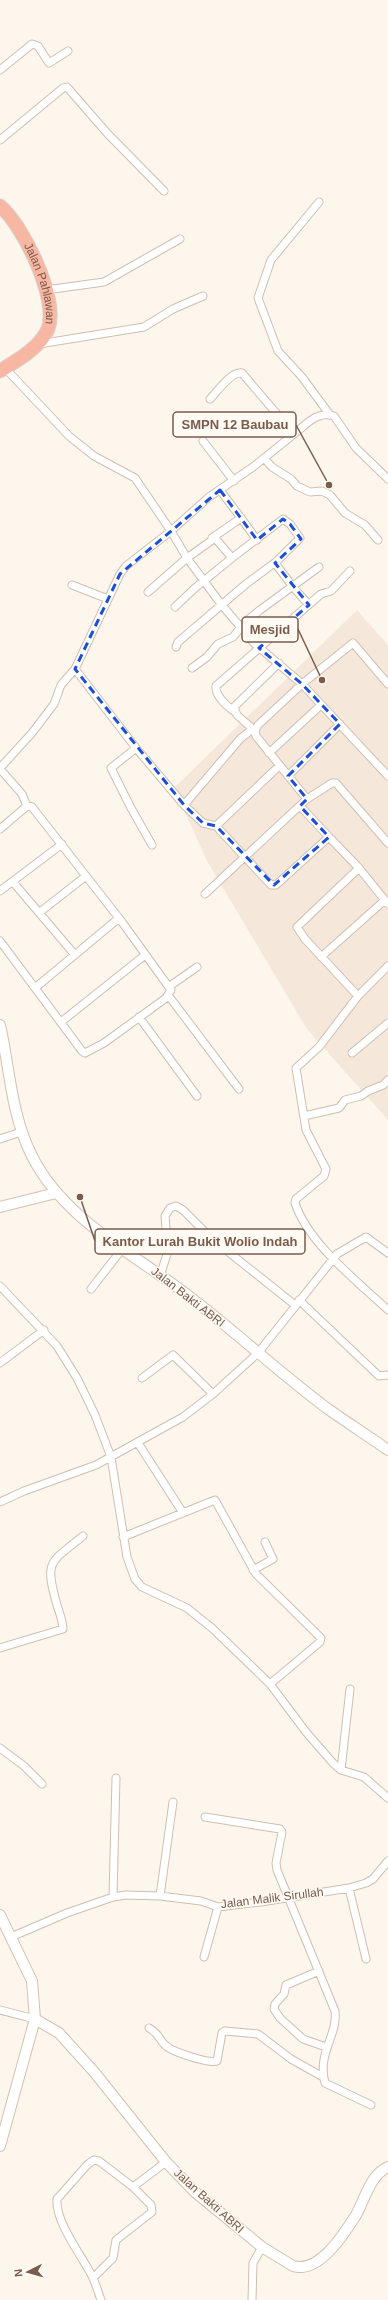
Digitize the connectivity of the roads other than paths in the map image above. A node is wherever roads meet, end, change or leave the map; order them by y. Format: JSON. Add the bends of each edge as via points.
{"nodes":[{"id":1,"x":68,"y":51,"type":"dead end"},
{"id":2,"x":0,"y":70,"type":"edge"},
{"id":3,"x":0,"y":140,"type":"edge"},
{"id":4,"x":164,"y":191,"type":"dead end"},
{"id":5,"x":319,"y":202,"type":"dead end"},
{"id":6,"x":0,"y":206,"type":"edge"},
{"id":7,"x":180,"y":239,"type":"dead end"},
{"id":8,"x":46,"y":290,"type":"junction"},
{"id":9,"x":203,"y":296,"type":"dead end"},
{"id":10,"x":38,"y":344,"type":"junction"},
{"id":11,"x":2,"y":370,"type":"edge"},
{"id":12,"x":210,"y":399,"type":"dead end"},
{"id":13,"x":330,"y":415,"type":"junction"},
{"id":14,"x":294,"y":434,"type":"junction"},
{"id":15,"x":202,"y":441,"type":"dead end"},
{"id":16,"x":264,"y":458,"type":"junction"},
{"id":17,"x":388,"y":479,"type":"edge"},
{"id":18,"x":234,"y":481,"type":"junction"},
{"id":19,"x":220,"y":490,"type":"junction"},
{"id":20,"x":241,"y":518,"type":"junction"},
{"id":21,"x":171,"y":531,"type":"junction"},
{"id":22,"x":212,"y":538,"type":"junction"},
{"id":23,"x":257,"y":540,"type":"junction"},
{"id":24,"x":378,"y":540,"type":"dead end"},
{"id":25,"x":187,"y":558,"type":"junction"},
{"id":26,"x":232,"y":558,"type":"junction"},
{"id":27,"x":275,"y":563,"type":"junction"},
{"id":28,"x":319,"y":567,"type":"dead end"},
{"id":29,"x":350,"y":571,"type":"dead end"},
{"id":30,"x":203,"y":581,"type":"junction"},
{"id":31,"x":72,"y":585,"type":"dead end"},
{"id":32,"x":292,"y":587,"type":"junction"},
{"id":33,"x":148,"y":592,"type":"dead end"},
{"id":34,"x":108,"y":599,"type":"junction"},
{"id":35,"x":221,"y":604,"type":"junction"},
{"id":36,"x":309,"y":605,"type":"junction"},
{"id":37,"x":175,"y":607,"type":"dead end"},
{"id":38,"x":242,"y":628,"type":"junction"},
{"id":39,"x":176,"y":647,"type":"dead end"},
{"id":40,"x":259,"y":648,"type":"junction"},
{"id":41,"x":279,"y":663,"type":"junction"},
{"id":42,"x":192,"y":668,"type":"dead end"},
{"id":43,"x":75,"y":669,"type":"junction"},
{"id":44,"x":302,"y":684,"type":"junction"},
{"id":45,"x":388,"y":684,"type":"edge"},
{"id":46,"x":321,"y":705,"type":"junction"},
{"id":47,"x":235,"y":712,"type":"junction"},
{"id":48,"x":340,"y":724,"type":"junction"},
{"id":49,"x":255,"y":731,"type":"junction"},
{"id":50,"x":136,"y":748,"type":"junction"},
{"id":51,"x":269,"y":752,"type":"junction"},
{"id":52,"x":279,"y":766,"type":"junction"},
{"id":53,"x":0,"y":769,"type":"edge"},
{"id":54,"x":288,"y":776,"type":"junction"},
{"id":55,"x":388,"y":776,"type":"edge"},
{"id":56,"x":307,"y":799,"type":"junction"},
{"id":57,"x":184,"y":805,"type":"junction"},
{"id":58,"x":27,"y":806,"type":"junction"},
{"id":59,"x":300,"y":806,"type":"junction"},
{"id":60,"x":216,"y":826,"type":"junction"},
{"id":61,"x":0,"y":829,"type":"edge"},
{"id":62,"x":329,"y":837,"type":"junction"},
{"id":63,"x":388,"y":843,"type":"edge"},
{"id":64,"x":62,"y":844,"type":"junction"},
{"id":65,"x":152,"y":845,"type":"dead end"},
{"id":66,"x":246,"y":857,"type":"junction"},
{"id":67,"x":359,"y":868,"type":"junction"},
{"id":68,"x":86,"y":876,"type":"junction"},
{"id":69,"x":13,"y":882,"type":"junction"},
{"id":70,"x":0,"y":891,"type":"edge"},
{"id":71,"x":205,"y":894,"type":"dead end"},
{"id":72,"x":386,"y":902,"type":"edge"},
{"id":73,"x":40,"y":912,"type":"junction"},
{"id":74,"x":119,"y":918,"type":"junction"},
{"id":75,"x":0,"y":942,"type":"edge"},
{"id":76,"x":75,"y":955,"type":"junction"},
{"id":77,"x":145,"y":955,"type":"junction"},
{"id":78,"x":321,"y":957,"type":"junction"},
{"id":79,"x":388,"y":966,"type":"edge"},
{"id":80,"x":196,"y":967,"type":"dead end"},
{"id":81,"x":170,"y":986,"type":"junction"},
{"id":82,"x":36,"y":988,"type":"junction"},
{"id":83,"x":168,"y":995,"type":"junction"},
{"id":84,"x":358,"y":996,"type":"junction"},
{"id":85,"x":139,"y":1018,"type":"junction"},
{"id":86,"x":61,"y":1022,"type":"junction"},
{"id":87,"x":388,"y":1023,"type":"edge"},
{"id":88,"x":0,"y":1025,"type":"edge"},
{"id":89,"x":352,"y":1053,"type":"dead end"},
{"id":90,"x":388,"y":1080,"type":"edge"},
{"id":91,"x":239,"y":1089,"type":"dead end"},
{"id":92,"x":197,"y":1096,"type":"dead end"},
{"id":93,"x":304,"y":1116,"type":"junction"},
{"id":94,"x":21,"y":1132,"type":"junction"},
{"id":95,"x":0,"y":1139,"type":"edge"},
{"id":96,"x":56,"y":1193,"type":"junction"},
{"id":97,"x":0,"y":1207,"type":"edge"},
{"id":98,"x":123,"y":1248,"type":"junction"},
{"id":99,"x":388,"y":1253,"type":"edge"},
{"id":100,"x":332,"y":1259,"type":"junction"},
{"id":101,"x":160,"y":1276,"type":"junction"},
{"id":102,"x":0,"y":1286,"type":"edge"},
{"id":103,"x":91,"y":1289,"type":"dead end"},
{"id":104,"x":297,"y":1303,"type":"junction"},
{"id":105,"x":388,"y":1310,"type":"edge"},
{"id":106,"x":44,"y":1330,"type":"junction"},
{"id":107,"x":258,"y":1353,"type":"junction"},
{"id":108,"x":0,"y":1363,"type":"edge"},
{"id":109,"x":388,"y":1375,"type":"edge"},
{"id":110,"x":142,"y":1378,"type":"dead end"},
{"id":111,"x":213,"y":1394,"type":"junction"},
{"id":112,"x":138,"y":1443,"type":"junction"},
{"id":113,"x":388,"y":1450,"type":"edge"},
{"id":114,"x":111,"y":1457,"type":"junction"},
{"id":115,"x":0,"y":1502,"type":"edge"},
{"id":116,"x":184,"y":1513,"type":"junction"},
{"id":117,"x":83,"y":1536,"type":"dead end"},
{"id":118,"x":123,"y":1537,"type":"junction"},
{"id":119,"x":265,"y":1542,"type":"dead end"},
{"id":120,"x":253,"y":1570,"type":"junction"},
{"id":121,"x":0,"y":1648,"type":"edge"},
{"id":122,"x":270,"y":1684,"type":"junction"},
{"id":123,"x":350,"y":1689,"type":"dead end"},
{"id":124,"x":0,"y":1748,"type":"edge"},
{"id":125,"x":341,"y":1770,"type":"junction"},
{"id":126,"x":116,"y":1778,"type":"dead end"},
{"id":127,"x":42,"y":1784,"type":"dead end"},
{"id":128,"x":388,"y":1798,"type":"edge"},
{"id":129,"x":174,"y":1802,"type":"dead end"},
{"id":130,"x":205,"y":1817,"type":"dead end"},
{"id":131,"x":387,"y":1866,"type":"edge"},
{"id":132,"x":350,"y":1888,"type":"junction"},
{"id":133,"x":160,"y":1896,"type":"junction"},
{"id":134,"x":114,"y":1897,"type":"junction"},
{"id":135,"x":289,"y":1898,"type":"junction"},
{"id":136,"x":218,"y":1906,"type":"junction"},
{"id":137,"x":0,"y":1915,"type":"edge"},
{"id":138,"x":11,"y":1937,"type":"junction"},
{"id":139,"x":204,"y":1957,"type":"dead end"},
{"id":140,"x":366,"y":1959,"type":"dead end"},
{"id":141,"x":319,"y":1971,"type":"junction"},
{"id":142,"x":0,"y":2010,"type":"edge"},
{"id":143,"x":36,"y":2019,"type":"junction"},
{"id":144,"x":149,"y":2028,"type":"dead end"},
{"id":145,"x":326,"y":2047,"type":"junction"},
{"id":146,"x":323,"y":2077,"type":"junction"},
{"id":147,"x":371,"y":2105,"type":"dead end"},
{"id":148,"x":0,"y":2146,"type":"edge"},
{"id":149,"x":166,"y":2162,"type":"junction"},
{"id":150,"x":388,"y":2167,"type":"edge"},
{"id":151,"x":133,"y":2187,"type":"junction"},
{"id":152,"x":262,"y":2246,"type":"junction"},
{"id":153,"x":93,"y":2278,"type":"junction"},
{"id":154,"x":101,"y":2300,"type":"edge"},
{"id":155,"x":252,"y":2300,"type":"edge"}],
"edges":[{"from":1,"to":2,"type":"street","via":[[48,62],[38,46],[32,44]]},
{"from":3,"to":4,"type":"street","via":[[67,87],[107,133]]},
{"from":5,"to":13,"type":"street","via":[[271,260],[258,298],[278,351],[302,377]]},
{"from":6,"to":8,"type":"highway","name":"Jalan Pahlawan","via":[[22,234]]},
{"from":7,"to":8,"type":"street","via":[[104,282]]},
{"from":8,"to":10,"type":"highway","name":"Jalan Pahlawan","via":[[50,321],[46,333]]},
{"from":9,"to":10,"type":"street","via":[[173,309],[144,327]]},
{"from":10,"to":11,"type":"highway","name":"Jalan Pahlawan"},
{"from":11,"to":21,"type":"street","via":[[69,436],[94,456],[135,478]]},
{"from":12,"to":14,"type":"street","via":[[230,378],[242,373]]},
{"from":13,"to":14,"type":"street","via":[[313,418]]},
{"from":13,"to":17,"type":"street","via":[[338,419],[360,453]]},
{"from":14,"to":16,"type":"street"},
{"from":15,"to":18,"type":"street"},
{"from":16,"to":18,"type":"street"},
{"from":16,"to":24,"type":"street","via":[[297,486],[310,492],[330,494],[345,513],[365,526]]},
{"from":18,"to":19,"type":"street"},
{"from":19,"to":20,"type":"street"},
{"from":19,"to":21,"type":"street"},
{"from":20,"to":22,"type":"street"},
{"from":20,"to":23,"type":"street"},
{"from":21,"to":25,"type":"street"},
{"from":21,"to":34,"type":"street","via":[[126,566]]},
{"from":22,"to":25,"type":"street"},
{"from":22,"to":26,"type":"street","via":[[215,538]]},
{"from":23,"to":26,"type":"street"},
{"from":23,"to":27,"type":"street","via":[[283,520],[290,524],[301,540]]},
{"from":25,"to":30,"type":"street"},
{"from":25,"to":33,"type":"street"},
{"from":26,"to":30,"type":"street"},
{"from":27,"to":32,"type":"street"},
{"from":27,"to":35,"type":"street"},
{"from":28,"to":32,"type":"street"},
{"from":29,"to":36,"type":"street","via":[[333,590],[321,594]]},
{"from":30,"to":35,"type":"street"},
{"from":30,"to":37,"type":"street"},
{"from":31,"to":34,"type":"street"},
{"from":32,"to":36,"type":"street"},
{"from":32,"to":38,"type":"street","via":[[245,622]]},
{"from":34,"to":43,"type":"street"},
{"from":35,"to":38,"type":"street"},
{"from":35,"to":39,"type":"street","via":[[178,642]]},
{"from":36,"to":40,"type":"street"},
{"from":38,"to":40,"type":"street"},
{"from":38,"to":42,"type":"street","via":[[233,637],[218,644],[207,657]]},
{"from":40,"to":41,"type":"street"},
{"from":40,"to":47,"type":"street","via":[[216,686],[216,691],[223,701]]},
{"from":41,"to":44,"type":"street"},
{"from":41,"to":47,"type":"street","via":[[236,704]]},
{"from":43,"to":50,"type":"street"},
{"from":43,"to":53,"type":"street","via":[[61,685],[54,704]]},
{"from":44,"to":45,"type":"street","via":[[353,643]]},
{"from":44,"to":46,"type":"street"},
{"from":44,"to":49,"type":"street","via":[[258,724]]},
{"from":46,"to":48,"type":"street"},
{"from":46,"to":51,"type":"street"},
{"from":47,"to":49,"type":"street"},
{"from":48,"to":54,"type":"street"},
{"from":48,"to":55,"type":"street"},
{"from":49,"to":51,"type":"street"},
{"from":49,"to":57,"type":"street","via":[[250,731],[240,739]]},
{"from":50,"to":57,"type":"street"},
{"from":50,"to":65,"type":"street","via":[[111,768]]},
{"from":51,"to":52,"type":"street"},
{"from":52,"to":54,"type":"street"},
{"from":52,"to":60,"type":"street"},
{"from":53,"to":58,"type":"street","via":[[22,794]]},
{"from":54,"to":56,"type":"street"},
{"from":56,"to":59,"type":"street"},
{"from":56,"to":63,"type":"street","via":[[331,783],[336,783]]},
{"from":57,"to":60,"type":"street","via":[[204,823]]},
{"from":58,"to":61,"type":"street"},
{"from":58,"to":64,"type":"street","via":[[32,807]]},
{"from":59,"to":62,"type":"street"},
{"from":59,"to":66,"type":"street"},
{"from":60,"to":66,"type":"street"},
{"from":62,"to":66,"type":"street","via":[[276,885],[271,885]]},
{"from":62,"to":67,"type":"street"},
{"from":64,"to":68,"type":"street"},
{"from":64,"to":69,"type":"street"},
{"from":66,"to":71,"type":"street"},
{"from":67,"to":72,"type":"street"},
{"from":67,"to":78,"type":"street","via":[[297,927]]},
{"from":68,"to":73,"type":"street"},
{"from":68,"to":74,"type":"street"},
{"from":69,"to":70,"type":"street"},
{"from":69,"to":73,"type":"street"},
{"from":72,"to":78,"type":"street"},
{"from":73,"to":76,"type":"street"},
{"from":74,"to":76,"type":"street"},
{"from":74,"to":77,"type":"street"},
{"from":75,"to":82,"type":"street"},
{"from":76,"to":82,"type":"street"},
{"from":77,"to":81,"type":"street"},
{"from":77,"to":86,"type":"street"},
{"from":78,"to":84,"type":"street"},
{"from":79,"to":84,"type":"street"},
{"from":80,"to":81,"type":"street"},
{"from":81,"to":83,"type":"street"},
{"from":82,"to":86,"type":"street"},
{"from":83,"to":85,"type":"street"},
{"from":83,"to":91,"type":"street"},
{"from":84,"to":93,"type":"street","via":[[328,1037],[296,1068]]},
{"from":85,"to":86,"type":"street","via":[[104,1043],[85,1052]]},
{"from":85,"to":92,"type":"street"},
{"from":87,"to":89,"type":"street"},
{"from":88,"to":94,"type":"street","name":"Jalan Bakti ABRI"},
{"from":90,"to":93,"type":"street","via":[[361,1096],[345,1100],[339,1108]]},
{"from":93,"to":100,"type":"street","via":[[307,1134],[326,1172],[296,1199],[295,1203]]},
{"from":94,"to":95,"type":"street"},
{"from":94,"to":96,"type":"street","name":"Jalan Bakti ABRI","via":[[32,1156]]},
{"from":96,"to":97,"type":"street"},
{"from":96,"to":98,"type":"street","name":"Jalan Bakti ABRI","via":[[90,1224]]},
{"from":98,"to":101,"type":"street","name":"Jalan Bakti ABRI"},
{"from":98,"to":103,"type":"street"},
{"from":99,"to":100,"type":"street","via":[[366,1237]]},
{"from":100,"to":104,"type":"street"},
{"from":100,"to":105,"type":"street"},
{"from":101,"to":104,"type":"street","via":[[168,1251],[165,1216],[170,1208],[176,1206],[211,1238]]},
{"from":101,"to":107,"type":"street","name":"Jalan Bakti ABRI","via":[[190,1296]]},
{"from":102,"to":106,"type":"street"},
{"from":104,"to":107,"type":"street"},
{"from":104,"to":109,"type":"street","via":[[379,1376]]},
{"from":106,"to":108,"type":"street"},
{"from":106,"to":114,"type":"street","via":[[77,1378]]},
{"from":107,"to":111,"type":"street"},
{"from":107,"to":113,"type":"street","name":"Jalan Bakti ABRI","via":[[328,1409]]},
{"from":110,"to":111,"type":"street","via":[[173,1355]]},
{"from":111,"to":112,"type":"street","via":[[183,1417]]},
{"from":112,"to":114,"type":"street"},
{"from":112,"to":116,"type":"street"},
{"from":114,"to":115,"type":"street","via":[[87,1470],[24,1491]]},
{"from":114,"to":118,"type":"street"},
{"from":116,"to":118,"type":"street"},
{"from":116,"to":120,"type":"street","via":[[215,1500]]},
{"from":117,"to":121,"type":"street","via":[[53,1561],[50,1571],[63,1629]]},
{"from":118,"to":122,"type":"street","via":[[132,1574],[142,1587],[187,1608],[212,1628]]},
{"from":119,"to":120,"type":"street","via":[[272,1559]]},
{"from":120,"to":122,"type":"street","via":[[321,1638],[320,1642]]},
{"from":122,"to":125,"type":"street","via":[[306,1732]]},
{"from":123,"to":125,"type":"street"},
{"from":124,"to":127,"type":"street"},
{"from":125,"to":128,"type":"street","via":[[364,1777]]},
{"from":126,"to":134,"type":"street"},
{"from":129,"to":133,"type":"street"},
{"from":130,"to":135,"type":"street","via":[[280,1829],[282,1832],[276,1863]]},
{"from":131,"to":132,"type":"street","name":"Jalan Malik Sirullah","via":[[373,1878]]},
{"from":132,"to":135,"type":"street","name":"Jalan Malik Sirullah"},
{"from":132,"to":140,"type":"street"},
{"from":133,"to":134,"type":"street","name":"Jalan Malik Sirullah"},
{"from":133,"to":136,"type":"street","name":"Jalan Malik Sirullah","via":[[201,1901]]},
{"from":134,"to":138,"type":"street","name":"Jalan Malik Sirullah"},
{"from":135,"to":136,"type":"street","name":"Jalan Malik Sirullah"},
{"from":135,"to":141,"type":"street"},
{"from":136,"to":139,"type":"street"},
{"from":137,"to":138,"type":"street"},
{"from":138,"to":143,"type":"street","via":[[33,1984]]},
{"from":141,"to":145,"type":"street","via":[[336,2014]]},
{"from":141,"to":145,"type":"street","via":[[286,1985],[284,1994],[274,2009],[303,2039]]},
{"from":142,"to":143,"type":"street"},
{"from":143,"to":148,"type":"street"},
{"from":143,"to":149,"type":"street","name":"Jalan Bakti ABRI","via":[[59,2033],[100,2079]]},
{"from":144,"to":146,"type":"street","via":[[161,2036],[166,2046],[208,2062],[217,2061],[222,2033],[225,2031],[258,2034],[291,2060]]},
{"from":145,"to":146,"type":"street","via":[[322,2066]]},
{"from":146,"to":147,"type":"street","via":[[327,2085]]},
{"from":149,"to":151,"type":"street"},
{"from":149,"to":152,"type":"street","name":"Jalan Bakti ABRI","via":[[195,2192]]},
{"from":150,"to":152,"type":"street","name":"Jalan Bakti ABRI","via":[[376,2175],[355,2215],[330,2250],[316,2263],[298,2268]]},
{"from":151,"to":153,"type":"street","via":[[151,2205],[152,2212],[116,2240],[113,2258]]},
{"from":151,"to":153,"type":"street","via":[[99,2161],[94,2160],[57,2199],[57,2206],[69,2236]]},
{"from":152,"to":155,"type":"street","via":[[253,2263]]},
{"from":153,"to":154,"type":"street"}]}
